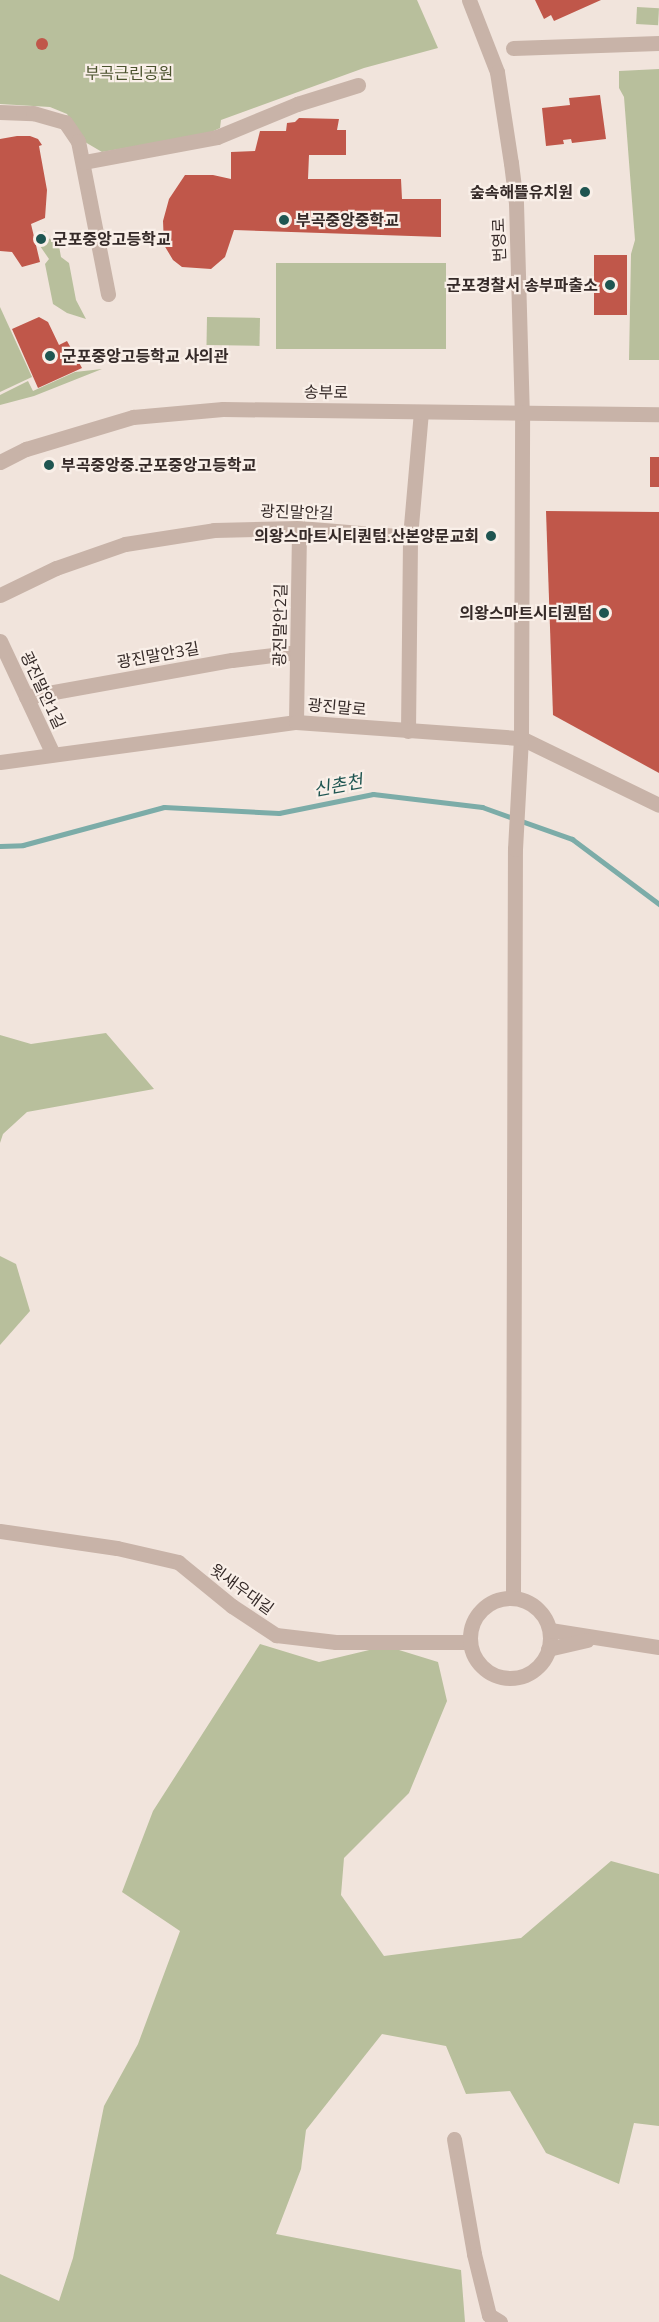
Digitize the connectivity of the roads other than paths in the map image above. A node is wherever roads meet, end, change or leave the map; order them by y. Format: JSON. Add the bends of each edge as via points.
{"nodes":[{"id":1,"x":469,"y":0,"type":"edge"},
{"id":2,"x":659,"y":42,"type":"edge"},
{"id":3,"x":513,"y":48,"type":"dead end"},
{"id":4,"x":358,"y":85,"type":"dead end"},
{"id":5,"x":0,"y":112,"type":"edge"},
{"id":6,"x":84,"y":162,"type":"junction"},
{"id":7,"x":108,"y":294,"type":"dead end"},
{"id":8,"x":421,"y":412,"type":"junction"},
{"id":9,"x":522,"y":413,"type":"junction"},
{"id":10,"x":659,"y":414,"type":"edge"},
{"id":11,"x":0,"y":462,"type":"edge"},
{"id":12,"x":299,"y":528,"type":"junction"},
{"id":13,"x":410,"y":537,"type":"junction"},
{"id":14,"x":0,"y":595,"type":"edge"},
{"id":15,"x":0,"y":641,"type":"edge"},
{"id":16,"x":297,"y":652,"type":"junction"},
{"id":17,"x":26,"y":697,"type":"junction"},
{"id":18,"x":296,"y":722,"type":"junction"},
{"id":19,"x":408,"y":731,"type":"junction"},
{"id":20,"x":521,"y":738,"type":"junction"},
{"id":21,"x":53,"y":754,"type":"junction"},
{"id":22,"x":0,"y":762,"type":"edge"},
{"id":23,"x":659,"y":805,"type":"edge"},
{"id":24,"x":0,"y":1531,"type":"edge"},
{"id":25,"x":513,"y":1597,"type":"junction"},
{"id":26,"x":550,"y":1630,"type":"junction"},
{"id":27,"x":593,"y":1638,"type":"junction"},
{"id":28,"x":470,"y":1642,"type":"junction"},
{"id":29,"x":659,"y":1647,"type":"edge"},
{"id":30,"x":548,"y":1649,"type":"junction"},
{"id":31,"x":454,"y":2139,"type":"dead end"},
{"id":32,"x":500,"y":2322,"type":"edge"}],
"edges":[{"from":1,"to":9,"type":"street","name":"번영로","via":[[497,72],[511,163]]},
{"from":2,"to":3,"type":"street"},
{"from":4,"to":6,"type":"street","via":[[297,104],[217,137]]},
{"from":5,"to":6,"type":"street","via":[[33,113],[65,122],[78,141]]},
{"from":6,"to":7,"type":"street"},
{"from":8,"to":9,"type":"street","name":"송부로"},
{"from":8,"to":11,"type":"street","name":"송부로","via":[[223,409],[133,417],[26,449]]},
{"from":8,"to":13,"type":"street"},
{"from":9,"to":10,"type":"street","name":"송부로"},
{"from":9,"to":20,"type":"street","name":"번영로"},
{"from":12,"to":13,"type":"street","name":"광진말안길"},
{"from":12,"to":14,"type":"street","name":"광진말안길","via":[[214,530],[125,544],[56,568]]},
{"from":12,"to":16,"type":"street","name":"광진말안2길"},
{"from":13,"to":19,"type":"street"},
{"from":15,"to":17,"type":"street","name":"광진말안1길"},
{"from":16,"to":17,"type":"street","name":"광진말안3길"},
{"from":16,"to":18,"type":"street","name":"광진말안2길"},
{"from":17,"to":21,"type":"street","name":"광진말안1길"},
{"from":18,"to":19,"type":"street","name":"광진말로"},
{"from":18,"to":21,"type":"street","name":"광진말로"},
{"from":19,"to":20,"type":"street","name":"광진말로"},
{"from":20,"to":23,"type":"street","name":"광진말로"},
{"from":20,"to":25,"type":"street","name":"번영로","via":[[515,849]]},
{"from":21,"to":22,"type":"street","name":"광진말로"},
{"from":24,"to":28,"type":"street","name":"윗새우대길","via":[[117,1548],[178,1562],[232,1606],[276,1635],[336,1642]]},
{"from":25,"to":26,"type":"street","via":[[537,1607]]},
{"from":25,"to":28,"type":"street","via":[[488,1604],[478,1612]]},
{"from":26,"to":27,"type":"street"},
{"from":26,"to":30,"type":"street"},
{"from":27,"to":29,"type":"street"},
{"from":27,"to":30,"type":"street"},
{"from":28,"to":30,"type":"street","via":[[477,1662],[486,1671],[512,1679],[537,1668]]},
{"from":31,"to":32,"type":"street","via":[[489,2315]]}]}
